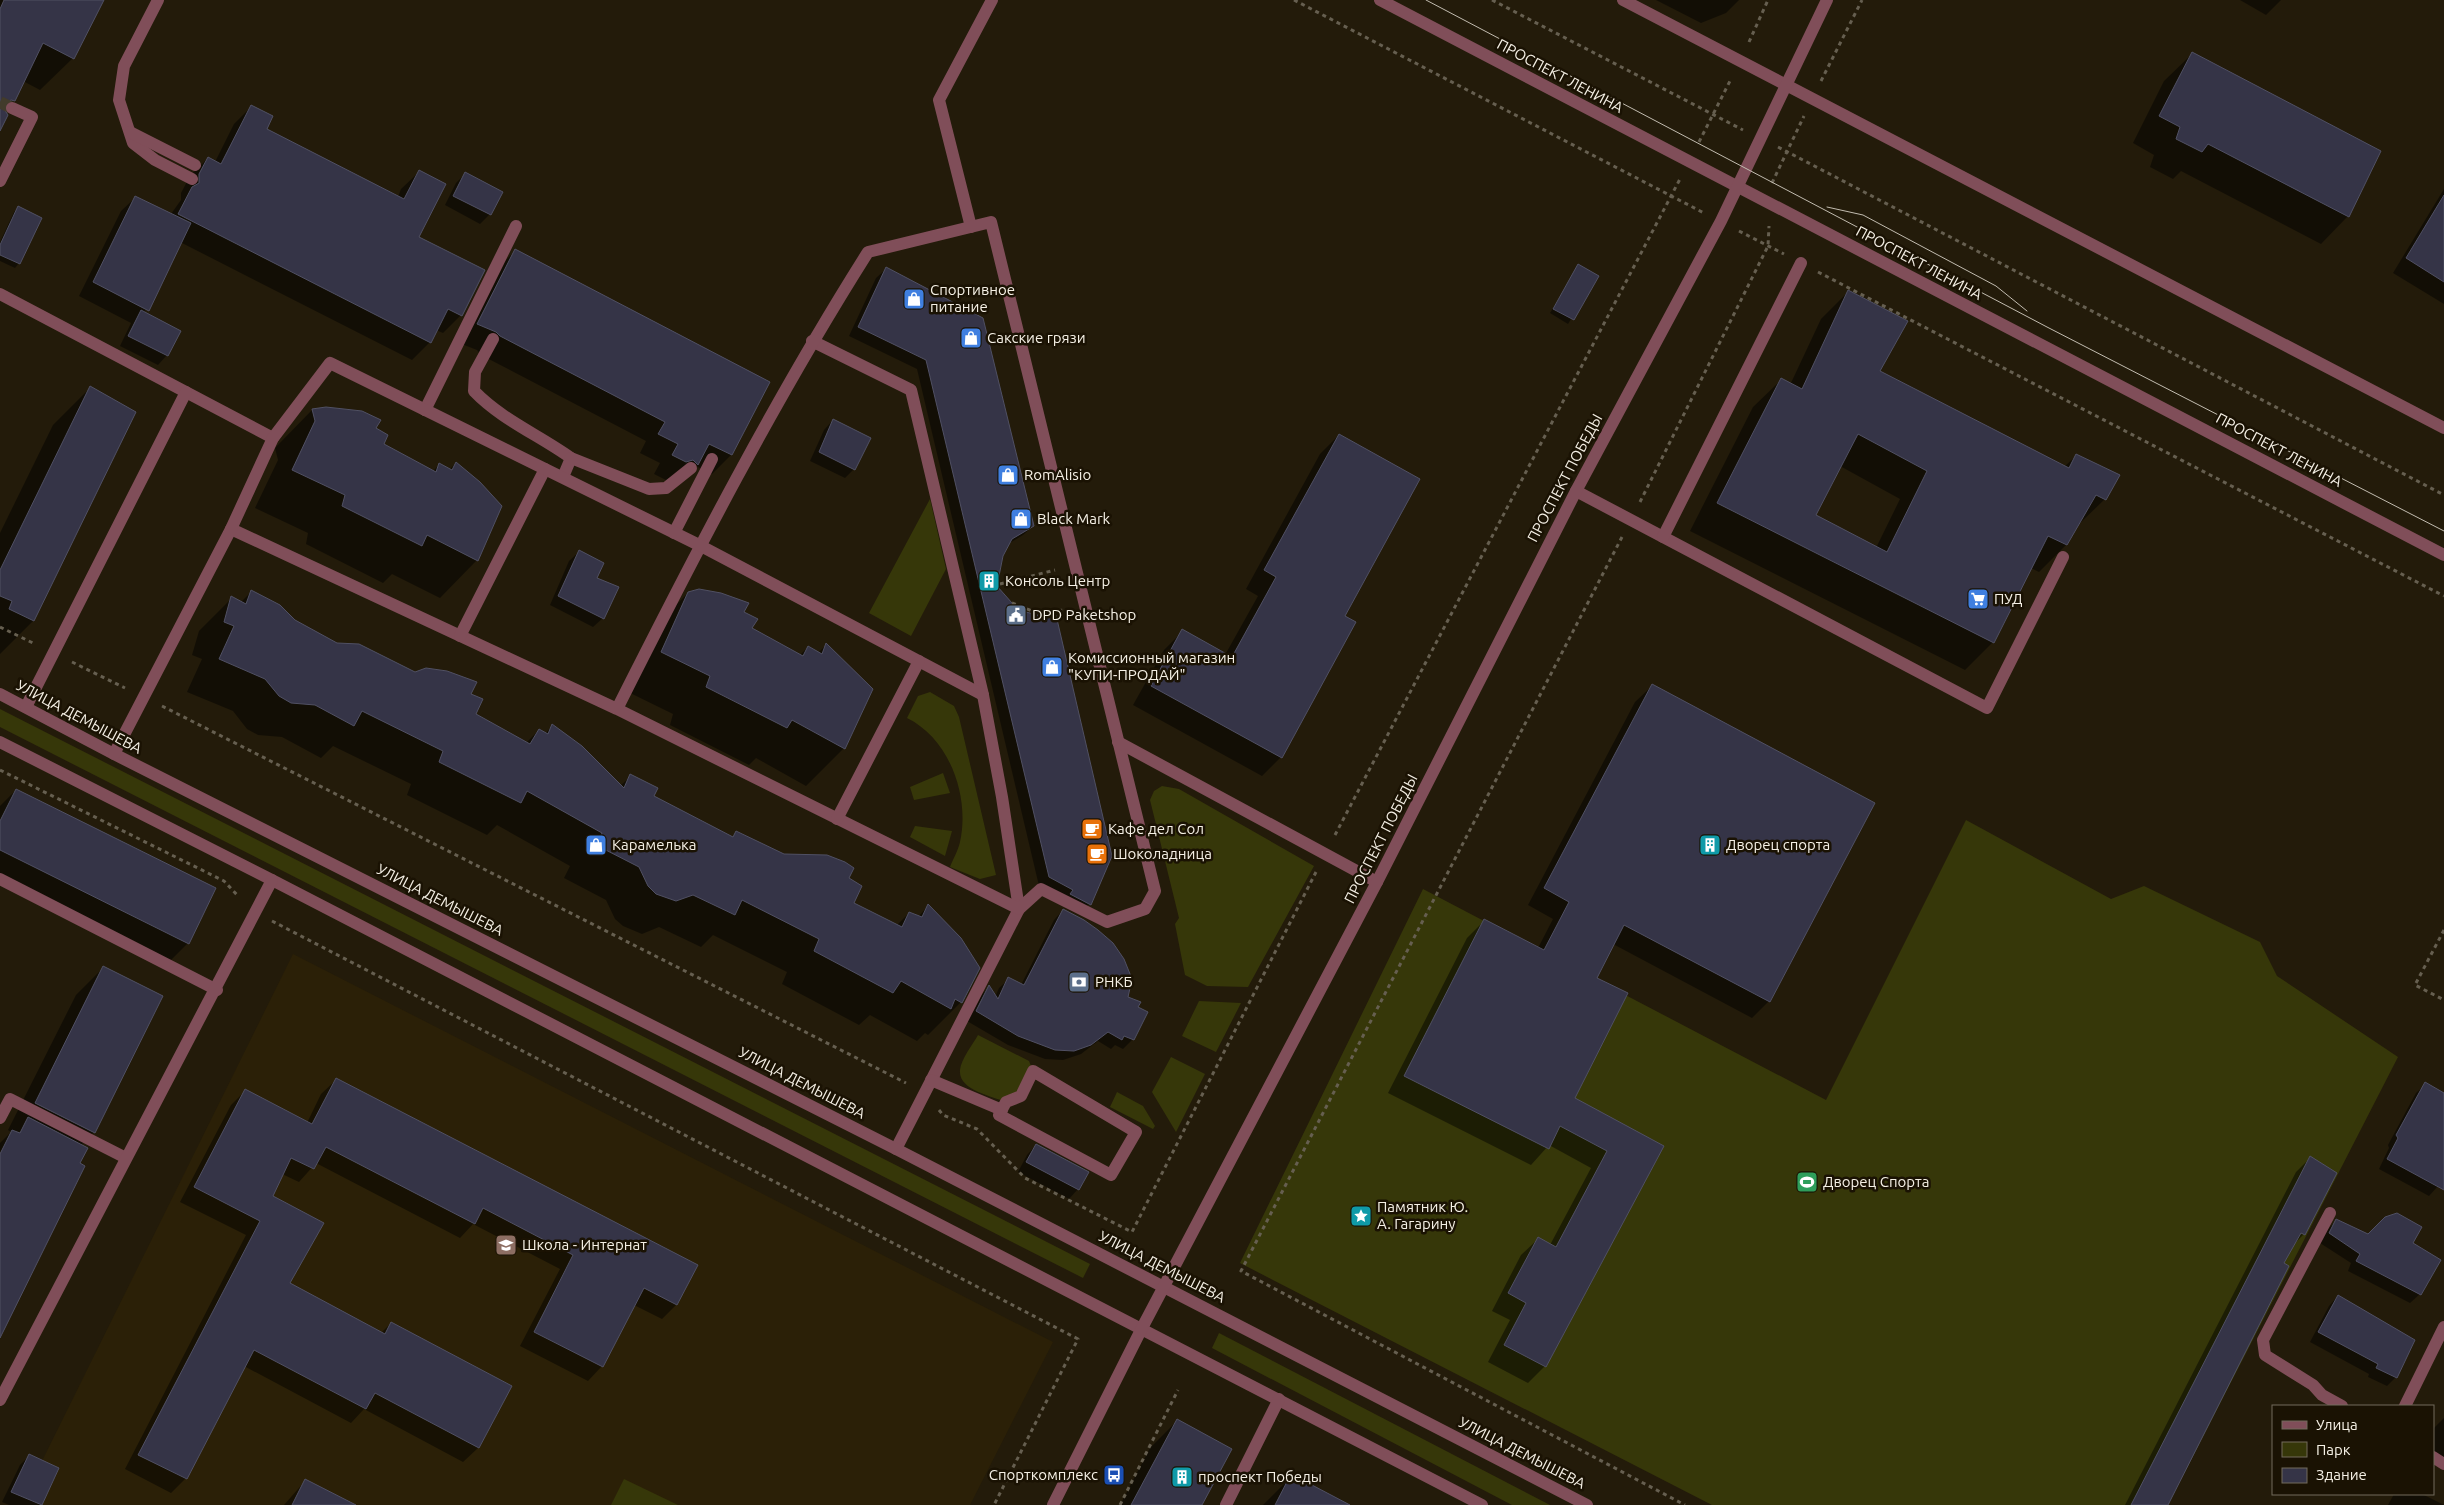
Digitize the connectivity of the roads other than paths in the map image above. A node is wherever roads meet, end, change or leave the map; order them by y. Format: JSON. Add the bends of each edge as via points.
{"nodes":[{"id":1,"x":158,"y":0,"type":"edge"},
{"id":2,"x":992,"y":0,"type":"edge"},
{"id":3,"x":1380,"y":0,"type":"edge"},
{"id":4,"x":1623,"y":0,"type":"edge"},
{"id":5,"x":1827,"y":0,"type":"edge"},
{"id":6,"x":1788,"y":85,"type":"junction"},
{"id":7,"x":12,"y":108,"type":"tunnel mouth"},
{"id":8,"x":130,"y":132,"type":"junction"},
{"id":9,"x":195,"y":164,"type":"dead end"},
{"id":10,"x":192,"y":179,"type":"dead end"},
{"id":11,"x":0,"y":181,"type":"edge"},
{"id":12,"x":1737,"y":187,"type":"junction"},
{"id":13,"x":516,"y":226,"type":"dead end"},
{"id":14,"x":971,"y":227,"type":"junction"},
{"id":15,"x":1801,"y":263,"type":"road end"},
{"id":16,"x":0,"y":294,"type":"edge"},
{"id":17,"x":493,"y":339,"type":"dead end"},
{"id":18,"x":812,"y":341,"type":"junction"},
{"id":19,"x":186,"y":392,"type":"junction"},
{"id":20,"x":425,"y":410,"type":"junction"},
{"id":21,"x":2444,"y":428,"type":"edge"},
{"id":22,"x":273,"y":438,"type":"junction"},
{"id":23,"x":571,"y":458,"type":"junction"},
{"id":24,"x":712,"y":459,"type":"dead end"},
{"id":25,"x":691,"y":468,"type":"dead end"},
{"id":26,"x":545,"y":469,"type":"junction"},
{"id":27,"x":563,"y":477,"type":"junction"},
{"id":28,"x":1576,"y":491,"type":"junction"},
{"id":29,"x":231,"y":529,"type":"junction"},
{"id":30,"x":674,"y":533,"type":"junction"},
{"id":31,"x":1663,"y":537,"type":"junction"},
{"id":32,"x":699,"y":545,"type":"junction"},
{"id":33,"x":2444,"y":555,"type":"edge"},
{"id":34,"x":2063,"y":556,"type":"dead end"},
{"id":35,"x":460,"y":636,"type":"junction"},
{"id":36,"x":919,"y":661,"type":"junction"},
{"id":37,"x":0,"y":694,"type":"edge"},
{"id":38,"x":983,"y":695,"type":"junction"},
{"id":39,"x":26,"y":708,"type":"junction"},
{"id":40,"x":617,"y":709,"type":"junction"},
{"id":41,"x":0,"y":742,"type":"edge"},
{"id":42,"x":1118,"y":742,"type":"junction"},
{"id":43,"x":114,"y":754,"type":"junction"},
{"id":44,"x":838,"y":819,"type":"junction"},
{"id":45,"x":0,"y":879,"type":"edge"},
{"id":46,"x":272,"y":880,"type":"junction"},
{"id":47,"x":1377,"y":882,"type":"junction"},
{"id":48,"x":1019,"y":909,"type":"junction"},
{"id":49,"x":217,"y":990,"type":"junction"},
{"id":50,"x":931,"y":1080,"type":"junction"},
{"id":51,"x":1002,"y":1110,"type":"junction"},
{"id":52,"x":0,"y":1118,"type":"edge"},
{"id":53,"x":896,"y":1149,"type":"junction"},
{"id":54,"x":126,"y":1158,"type":"junction"},
{"id":55,"x":2330,"y":1213,"type":"dead end"},
{"id":56,"x":1164,"y":1286,"type":"junction"},
{"id":57,"x":2444,"y":1327,"type":"edge"},
{"id":58,"x":1142,"y":1328,"type":"junction"},
{"id":59,"x":2,"y":1392,"type":"edge"},
{"id":60,"x":1279,"y":1399,"type":"junction"},
{"id":61,"x":2340,"y":1405,"type":"edge"},
{"id":62,"x":2405,"y":1405,"type":"edge"},
{"id":63,"x":1053,"y":1505,"type":"edge"},
{"id":64,"x":1226,"y":1505,"type":"edge"},
{"id":65,"x":1482,"y":1505,"type":"edge"},
{"id":66,"x":1587,"y":1505,"type":"edge"}],
"edges":[{"from":1,"to":8,"type":"street","via":[[124,66],[119,100]]},
{"from":2,"to":14,"type":"street","via":[[939,100]]},
{"from":3,"to":12,"type":"street","name":"ПРОСПЕКТ ЛЕНИНА"},
{"from":4,"to":6,"type":"street"},
{"from":5,"to":6,"type":"street","name":"ПРОСПЕКТ ПОБЕДЫ"},
{"from":6,"to":12,"type":"street","name":"ПРОСПЕКТ ПОБЕДЫ"},
{"from":6,"to":21,"type":"street"},
{"from":7,"to":11,"type":"street","via":[[32,117]]},
{"from":8,"to":9,"type":"street"},
{"from":8,"to":10,"type":"street","via":[[133,144],[155,160]]},
{"from":12,"to":28,"type":"street","name":"ПРОСПЕКТ ПОБЕДЫ"},
{"from":12,"to":33,"type":"street","name":"ПРОСПЕКТ ЛЕНИНА"},
{"from":13,"to":20,"type":"street"},
{"from":14,"to":18,"type":"street","via":[[868,252]]},
{"from":14,"to":42,"type":"street","via":[[991,222]]},
{"from":15,"to":31,"type":"street"},
{"from":16,"to":19,"type":"street"},
{"from":17,"to":23,"type":"street","via":[[475,372],[474,391],[490,407]]},
{"from":18,"to":32,"type":"street"},
{"from":18,"to":38,"type":"street","via":[[911,390]]},
{"from":19,"to":22,"type":"street"},
{"from":19,"to":39,"type":"street"},
{"from":20,"to":22,"type":"street","via":[[330,363]]},
{"from":20,"to":26,"type":"street"},
{"from":22,"to":29,"type":"street"},
{"from":23,"to":25,"type":"street","via":[[649,489],[666,488]]},
{"from":23,"to":27,"type":"street"},
{"from":24,"to":30,"type":"street"},
{"from":26,"to":27,"type":"street"},
{"from":26,"to":35,"type":"street"},
{"from":27,"to":30,"type":"street"},
{"from":28,"to":31,"type":"street"},
{"from":28,"to":47,"type":"street","name":"ПРОСПЕКТ ПОБЕДЫ"},
{"from":29,"to":35,"type":"street"},
{"from":29,"to":43,"type":"street"},
{"from":30,"to":32,"type":"street"},
{"from":31,"to":34,"type":"street","via":[[1987,708]]},
{"from":32,"to":36,"type":"street"},
{"from":32,"to":40,"type":"street"},
{"from":35,"to":40,"type":"street"},
{"from":36,"to":38,"type":"street"},
{"from":36,"to":44,"type":"street"},
{"from":37,"to":39,"type":"street","name":"УЛИЦА ДЕМЫШЕВА"},
{"from":38,"to":48,"type":"street"},
{"from":39,"to":43,"type":"street","name":"УЛИЦА ДЕМЫШЕВА"},
{"from":40,"to":44,"type":"street"},
{"from":41,"to":46,"type":"street"},
{"from":42,"to":47,"type":"street"},
{"from":42,"to":48,"type":"street","via":[[1154,891],[1145,909],[1107,922],[1041,889]]},
{"from":43,"to":53,"type":"street","name":"УЛИЦА ДЕМЫШЕВА"},
{"from":44,"to":48,"type":"street"},
{"from":45,"to":49,"type":"street"},
{"from":46,"to":49,"type":"street"},
{"from":46,"to":58,"type":"street"},
{"from":47,"to":56,"type":"street","name":"ПРОСПЕКТ ПОБЕДЫ"},
{"from":48,"to":50,"type":"street"},
{"from":49,"to":54,"type":"street"},
{"from":50,"to":51,"type":"street"},
{"from":50,"to":53,"type":"street"},
{"from":51,"to":51,"type":"street","via":[[1000,1115],[1111,1175],[1136,1132],[1033,1071],[1021,1096],[1006,1102]]},
{"from":52,"to":54,"type":"street","via":[[10,1099]]},
{"from":53,"to":56,"type":"street","name":"УЛИЦА ДЕМЫШЕВА"},
{"from":54,"to":59,"type":"street"},
{"from":55,"to":61,"type":"street","via":[[2262,1340],[2265,1355]]},
{"from":56,"to":58,"type":"street","name":"ПРОСПЕКТ ПОБЕДЫ"},
{"from":56,"to":66,"type":"street","name":"УЛИЦА ДЕМЫШЕВА"},
{"from":57,"to":62,"type":"street"},
{"from":58,"to":60,"type":"street"},
{"from":58,"to":63,"type":"street","name":"ПРОСПЕКТ ПОБЕДЫ"},
{"from":60,"to":64,"type":"street"},
{"from":60,"to":65,"type":"street"}]}
